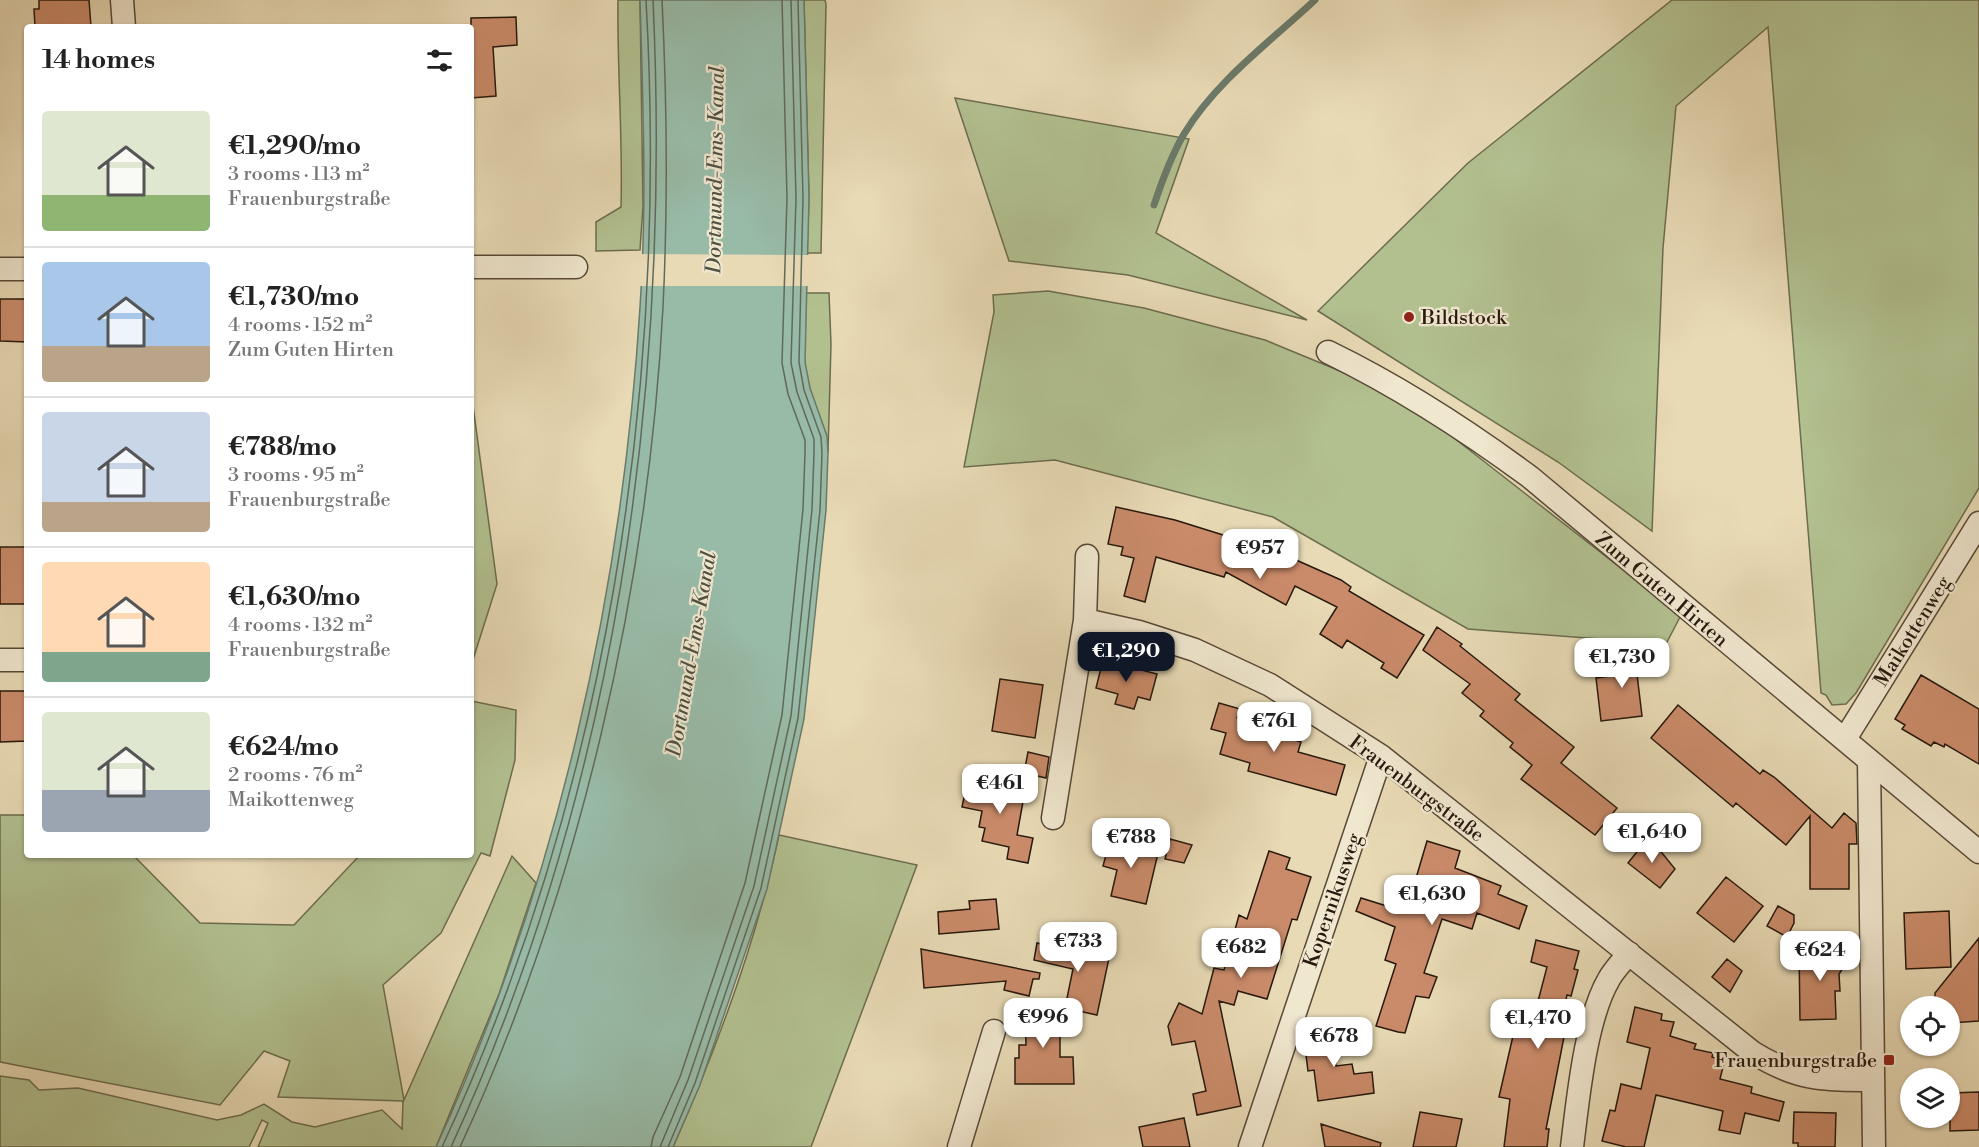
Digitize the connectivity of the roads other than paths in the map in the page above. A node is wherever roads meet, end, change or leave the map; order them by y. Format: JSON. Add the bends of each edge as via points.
{"nodes":[{"id":1,"x":122,"y":0,"type":"edge"},
{"id":2,"x":124,"y":24,"type":"edge"},
{"id":3,"x":474,"y":267,"type":"edge"},
{"id":4,"x":576,"y":267,"type":"dead end"},
{"id":5,"x":0,"y":269,"type":"edge"},
{"id":6,"x":24,"y":269,"type":"edge"},
{"id":7,"x":1328,"y":352,"type":"dead end"},
{"id":8,"x":1979,"y":523,"type":"edge"},
{"id":9,"x":1087,"y":556,"type":"dead end"},
{"id":10,"x":1085,"y":620,"type":"junction"},
{"id":11,"x":0,"y":660,"type":"edge"},
{"id":12,"x":24,"y":660,"type":"edge"},
{"id":13,"x":1845,"y":739,"type":"junction"},
{"id":14,"x":1381,"y":756,"type":"junction"},
{"id":15,"x":1869,"y":761,"type":"junction"},
{"id":16,"x":1053,"y":818,"type":"dead end"},
{"id":17,"x":1979,"y":852,"type":"edge"},
{"id":18,"x":1629,"y":953,"type":"junction"},
{"id":19,"x":994,"y":1031,"type":"dead end"},
{"id":20,"x":1873,"y":1080,"type":"junction"},
{"id":21,"x":959,"y":1147,"type":"edge"},
{"id":22,"x":1250,"y":1147,"type":"edge"},
{"id":23,"x":1572,"y":1147,"type":"edge"},
{"id":24,"x":1874,"y":1147,"type":"edge"}],
"edges":[{"from":1,"to":2,"type":"street"},
{"from":3,"to":4,"type":"street"},
{"from":5,"to":6,"type":"street"},
{"from":7,"to":13,"type":"street","name":"Zum Guten Hirten","via":[[1425,404],[1520,470]]},
{"from":8,"to":13,"type":"street","name":"Maikottenweg"},
{"from":9,"to":10,"type":"street"},
{"from":10,"to":14,"type":"street","name":"Frauenburgstraße","via":[[1195,650],[1270,685]]},
{"from":10,"to":16,"type":"street"},
{"from":11,"to":12,"type":"street"},
{"from":13,"to":15,"type":"street","name":"Zum Guten Hirten"},
{"from":14,"to":18,"type":"street","name":"Frauenburgstraße"},
{"from":14,"to":22,"type":"street","name":"Kopernikusweg"},
{"from":15,"to":17,"type":"street","name":"Zum Guten Hirten"},
{"from":15,"to":20,"type":"street"},
{"from":18,"to":20,"type":"street","name":"Frauenburgstraße","via":[[1752,1052],[1778,1068],[1828,1080]]},
{"from":18,"to":23,"type":"street","via":[[1609,980],[1598,1006]]},
{"from":19,"to":21,"type":"street"},
{"from":20,"to":24,"type":"street"}]}
